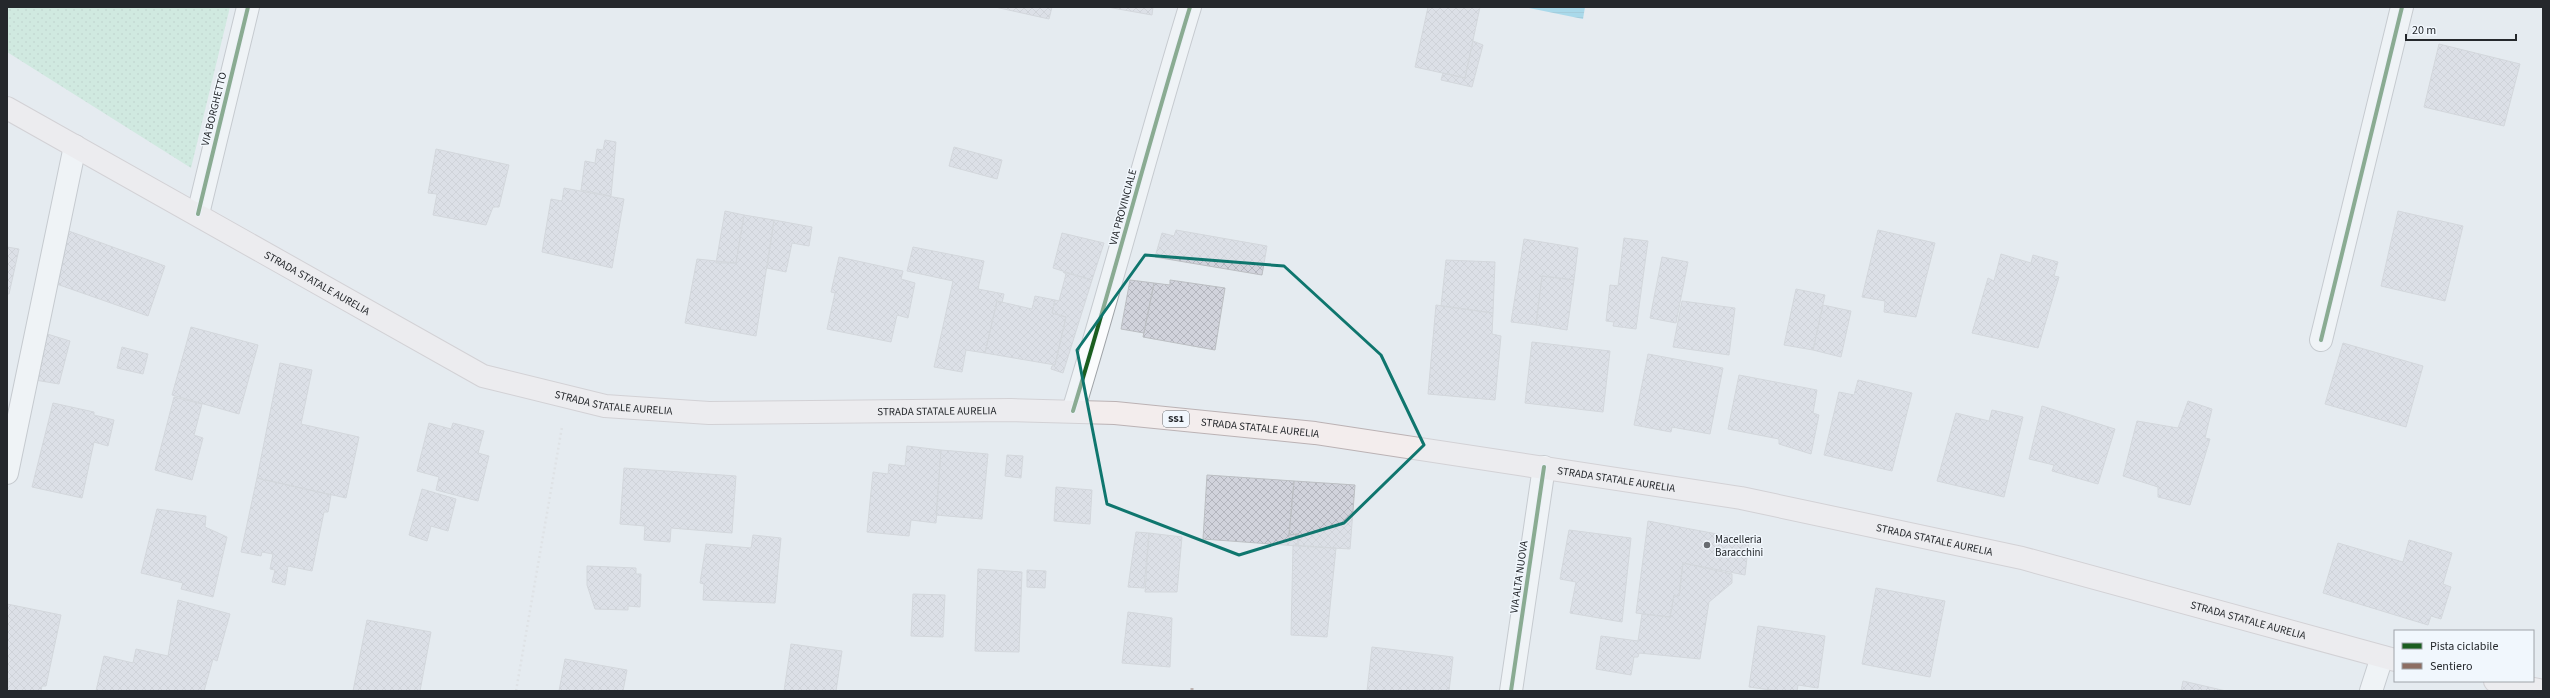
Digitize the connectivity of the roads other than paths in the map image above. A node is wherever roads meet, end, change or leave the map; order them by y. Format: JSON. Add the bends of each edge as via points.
{"nodes":[{"id":1,"x":248,"y":7,"type":"edge"},
{"id":2,"x":1190,"y":7,"type":"edge"},
{"id":3,"x":2402,"y":7,"type":"edge"},
{"id":4,"x":7,"y":108,"type":"edge"},
{"id":5,"x":75,"y":146,"type":"junction"},
{"id":6,"x":198,"y":214,"type":"junction"},
{"id":7,"x":2321,"y":340,"type":"dead end"},
{"id":8,"x":1072,"y":411,"type":"junction"},
{"id":9,"x":1544,"y":466,"type":"junction"},
{"id":10,"x":7,"y":473,"type":"edge"},
{"id":11,"x":2389,"y":659,"type":"edge"},
{"id":12,"x":2501,"y":682,"type":"edge"},
{"id":13,"x":1511,"y":691,"type":"edge"},
{"id":14,"x":2371,"y":691,"type":"edge"},
{"id":15,"x":2543,"y":691,"type":"edge"}],
"edges":[{"from":1,"to":6,"type":"street","name":"VIA BORGHETTO"},
{"from":2,"to":8,"type":"street","name":"VIA PROVINCIALE","via":[[1153,127],[1114,278]]},
{"from":3,"to":7,"type":"street"},
{"from":4,"to":5,"type":"main road","name":"STRADA STATALE AURELIA","number":"SS1"},
{"from":5,"to":6,"type":"main road","name":"STRADA STATALE AURELIA","number":"SS1"},
{"from":5,"to":10,"type":"street"},
{"from":6,"to":8,"type":"main road","name":"STRADA STATALE AURELIA","number":"SS1","via":[[483,376],[605,406],[709,413]]},
{"from":8,"to":9,"type":"main road","name":"STRADA STATALE AURELIA","number":"SS1","via":[[1315,433]]},
{"from":9,"to":11,"type":"main road","name":"STRADA STATALE AURELIA","number":"SS1","via":[[1740,498],[2022,558]]},
{"from":9,"to":13,"type":"street","name":"VIA ALTA NUOVA"},
{"from":11,"to":14,"type":"street"},
{"from":12,"to":15,"type":"main road"}]}
